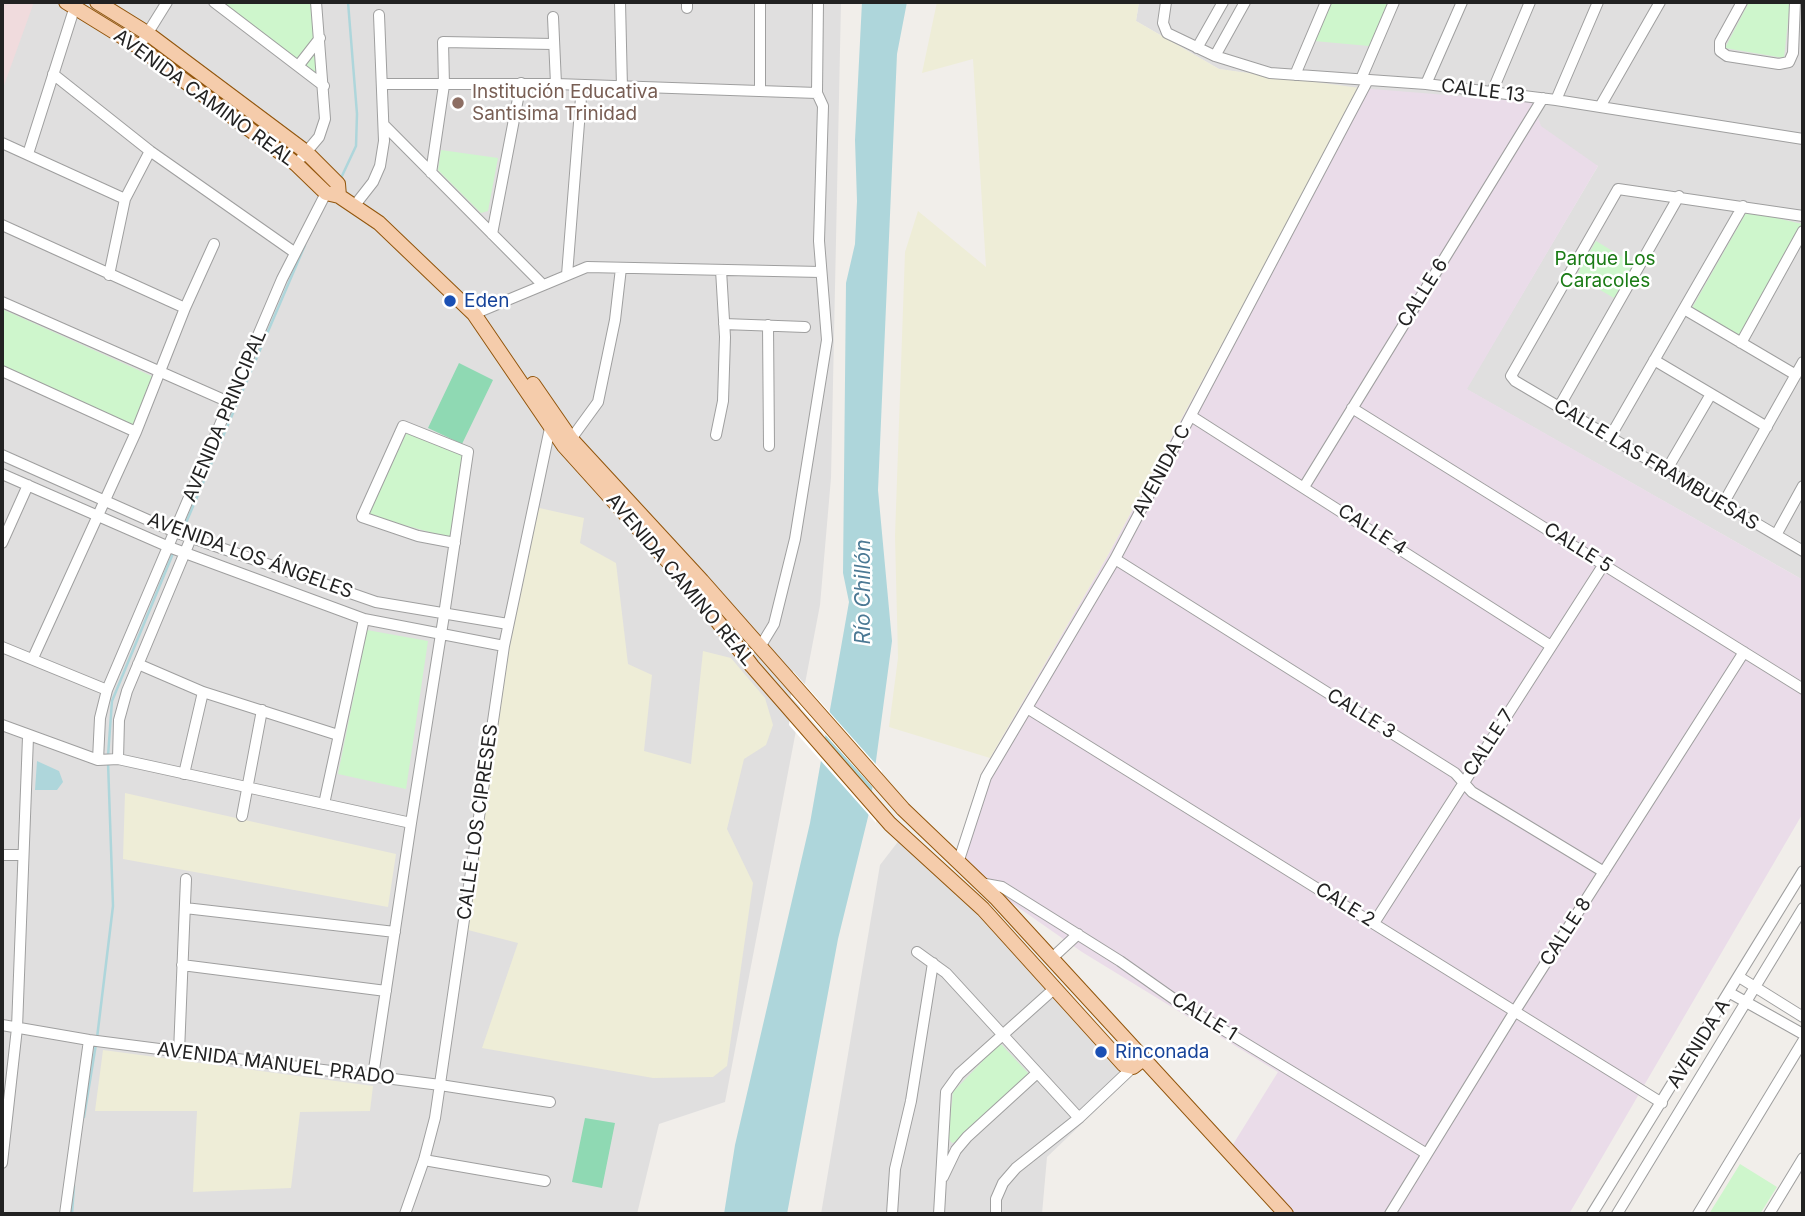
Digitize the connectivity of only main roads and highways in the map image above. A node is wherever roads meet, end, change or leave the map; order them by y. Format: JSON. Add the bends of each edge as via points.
{"nodes":[{"id":1,"x":97,"y":2,"type":"edge"},
{"id":2,"x":72,"y":4,"type":"edge"},
{"id":3,"x":332,"y":194,"type":"junction"},
{"id":4,"x":484,"y":326,"type":"junction"},
{"id":5,"x":1138,"y":1063,"type":"junction"},
{"id":6,"x":1286,"y":1214,"type":"edge"}],
"edges":[{"from":1,"to":3,"type":"main road","name":"AVENIDA CAMINO REAL","via":[[147,33],[306,152],[338,184]]},
{"from":2,"to":3,"type":"main road","name":"AVENIDA CAMINO REAL","via":[[139,47]]},
{"from":3,"to":4,"type":"main road","name":"AVENIDA CAMINO REAL","via":[[379,223]]},
{"from":4,"to":5,"type":"main road","name":"AVENIDA CAMINO REAL","via":[[511,353],[570,439],[903,809],[1051,959]]},
{"from":4,"to":5,"type":"main road","name":"AVENIDA CAMINO REAL","via":[[550,428],[692,588],[752,666],[890,824],[983,909],[1124,1065]]},
{"from":5,"to":6,"type":"main road"}]}
